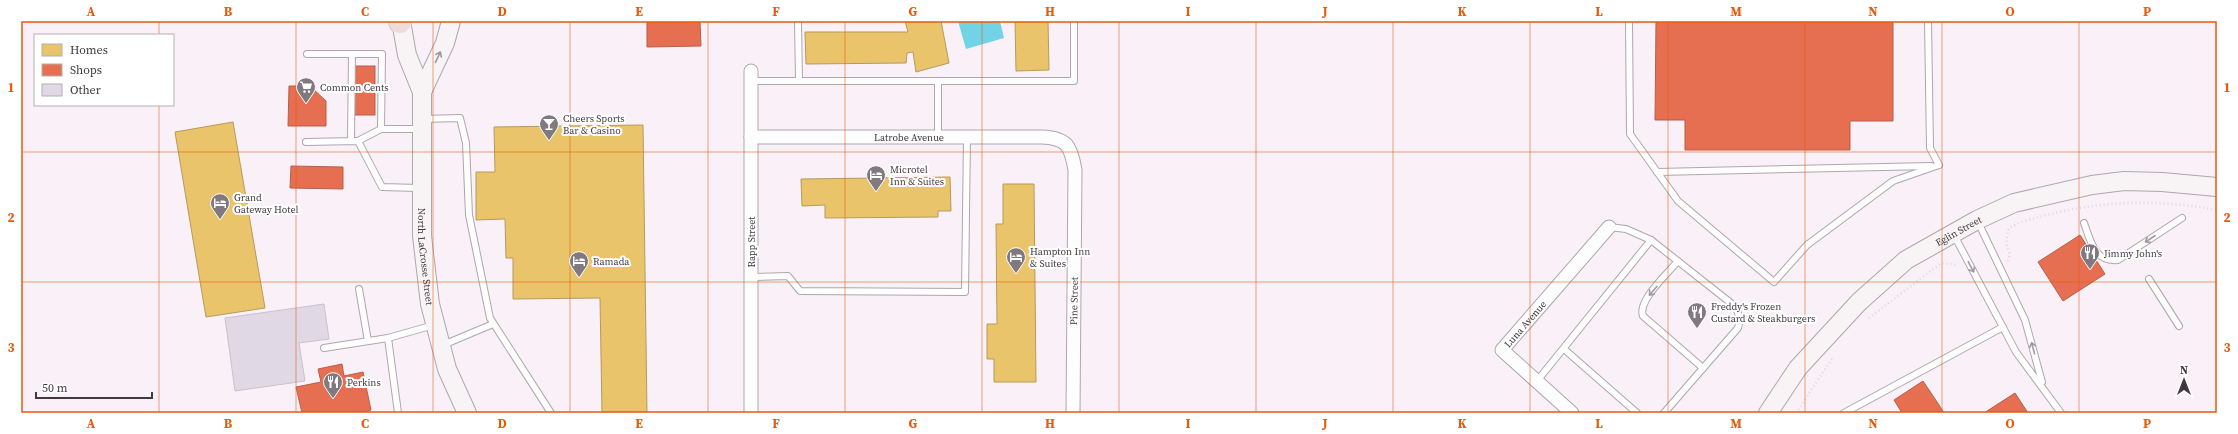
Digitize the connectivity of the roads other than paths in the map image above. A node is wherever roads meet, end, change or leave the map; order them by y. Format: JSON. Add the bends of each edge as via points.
{"nodes":[{"id":1,"x":400,"y":21,"type":"edge"},
{"id":2,"x":451,"y":21,"type":"edge"},
{"id":3,"x":798,"y":21,"type":"edge"},
{"id":4,"x":1074,"y":21,"type":"edge"},
{"id":5,"x":1629,"y":21,"type":"edge"},
{"id":6,"x":1928,"y":21,"type":"edge"},
{"id":7,"x":307,"y":54,"type":"dead end"},
{"id":8,"x":352,"y":54,"type":"junction"},
{"id":9,"x":751,"y":76,"type":"joint"},
{"id":10,"x":799,"y":81,"type":"junction"},
{"id":11,"x":938,"y":81,"type":"junction"},
{"id":12,"x":422,"y":92,"type":"junction"},
{"id":13,"x":422,"y":124,"type":"junction"},
{"id":14,"x":381,"y":129,"type":"junction"},
{"id":15,"x":751,"y":137,"type":"junction"},
{"id":16,"x":938,"y":137,"type":"junction"},
{"id":17,"x":967,"y":137,"type":"junction"},
{"id":18,"x":351,"y":140,"type":"junction"},
{"id":19,"x":358,"y":141,"type":"junction"},
{"id":20,"x":306,"y":142,"type":"dead end"},
{"id":21,"x":1066,"y":143,"type":"joint"},
{"id":22,"x":1939,"y":165,"type":"junction"},
{"id":23,"x":1657,"y":172,"type":"junction"},
{"id":24,"x":2217,"y":187,"type":"edge"},
{"id":25,"x":421,"y":188,"type":"junction"},
{"id":26,"x":2182,"y":218,"type":"dead end"},
{"id":27,"x":1977,"y":220,"type":"junction"},
{"id":28,"x":2084,"y":223,"type":"dead end"},
{"id":29,"x":1609,"y":227,"type":"joint"},
{"id":30,"x":1952,"y":233,"type":"junction"},
{"id":31,"x":1651,"y":240,"type":"junction"},
{"id":32,"x":1678,"y":261,"type":"junction"},
{"id":33,"x":751,"y":277,"type":"junction"},
{"id":34,"x":2150,"y":279,"type":"dead end"},
{"id":35,"x":359,"y":289,"type":"dead end"},
{"id":36,"x":493,"y":324,"type":"junction"},
{"id":37,"x":434,"y":325,"type":"junction"},
{"id":38,"x":2179,"y":326,"type":"dead end"},
{"id":39,"x":2002,"y":327,"type":"junction"},
{"id":40,"x":388,"y":338,"type":"junction"},
{"id":41,"x":368,"y":341,"type":"junction"},
{"id":42,"x":440,"y":347,"type":"junction"},
{"id":43,"x":324,"y":348,"type":"dead end"},
{"id":44,"x":1564,"y":349,"type":"junction"},
{"id":45,"x":1703,"y":368,"type":"junction"},
{"id":46,"x":1537,"y":381,"type":"junction"},
{"id":47,"x":2043,"y":386,"type":"junction"},
{"id":48,"x":398,"y":413,"type":"edge"},
{"id":49,"x":468,"y":413,"type":"edge"},
{"id":50,"x":551,"y":413,"type":"edge"},
{"id":51,"x":751,"y":413,"type":"edge"},
{"id":52,"x":1073,"y":413,"type":"edge"},
{"id":53,"x":1572,"y":413,"type":"edge"},
{"id":54,"x":1637,"y":413,"type":"edge"},
{"id":55,"x":1664,"y":413,"type":"edge"},
{"id":56,"x":1768,"y":413,"type":"edge"},
{"id":57,"x":1844,"y":413,"type":"edge"},
{"id":58,"x":2061,"y":413,"type":"edge"}],
"edges":[{"from":1,"to":12,"type":"street","name":"North LaCrosse Street","via":[[407,55]]},
{"from":12,"to":2,"type":"street","name":"North LaCrosse Street","one_way":true,"via":[[445,43]]},
{"from":3,"to":10,"type":"lane"},
{"from":4,"to":11,"type":"lane","via":[[1074,81]]},
{"from":5,"to":23,"type":"lane","via":[[1630,134]]},
{"from":6,"to":22,"type":"lane","via":[[1930,148]]},
{"from":7,"to":8,"type":"lane"},
{"from":8,"to":14,"type":"lane","via":[[382,54]]},
{"from":8,"to":18,"type":"lane"},
{"from":9,"to":10,"type":"lane"},
{"from":9,"to":15,"type":"street","name":"Rapp Street"},
{"from":10,"to":11,"type":"lane"},
{"from":11,"to":16,"type":"lane"},
{"from":12,"to":13,"type":"street","name":"North LaCrosse Street"},
{"from":13,"to":14,"type":"lane"},
{"from":13,"to":25,"type":"street","name":"North LaCrosse Street"},
{"from":13,"to":36,"type":"lane","via":[[460,118],[466,143],[469,215]]},
{"from":14,"to":19,"type":"lane"},
{"from":15,"to":16,"type":"street","name":"Latrobe Avenue"},
{"from":15,"to":33,"type":"street","name":"Rapp Street"},
{"from":16,"to":17,"type":"street","name":"Latrobe Avenue"},
{"from":17,"to":21,"type":"street","name":"Latrobe Avenue","via":[[1042,137]]},
{"from":17,"to":33,"type":"lane","via":[[966,292],[800,291],[788,276]]},
{"from":18,"to":19,"type":"lane"},
{"from":18,"to":20,"type":"lane"},
{"from":19,"to":25,"type":"lane","via":[[382,187]]},
{"from":21,"to":52,"type":"street","name":"Pine Street","via":[[1071,151],[1075,170]]},
{"from":22,"to":23,"type":"lane"},
{"from":22,"to":23,"type":"lane","via":[[1893,181],[1875,193],[1807,245],[1774,282],[1678,201]]},
{"from":24,"to":27,"type":"street","name":"Eglin Street","via":[[2124,181],[2092,185],[2014,203]]},
{"from":25,"to":37,"type":"street","name":"North LaCrosse Street","via":[[423,261]]},
{"from":26,"to":28,"type":"lane","one_way":true,"via":[[2118,260],[2108,261],[2101,258],[2092,245]]},
{"from":27,"to":30,"type":"street","name":"Eglin Street"},
{"from":47,"to":27,"type":"lane","one_way":true,"via":[[2025,320]]},
{"from":29,"to":31,"type":"lane","via":[[1626,229]]},
{"from":29,"to":46,"type":"street","name":"Luna Avenue","via":[[1502,350]]},
{"from":30,"to":39,"type":"lane","one_way":true},
{"from":30,"to":56,"type":"street","name":"Eglin Street","via":[[1906,260],[1859,302],[1798,368]]},
{"from":31,"to":32,"type":"lane"},
{"from":31,"to":44,"type":"lane"},
{"from":32,"to":45,"type":"lane","one_way":true,"via":[[1644,301],[1642,316]]},
{"from":32,"to":45,"type":"lane","via":[[1736,307],[1740,319],[1738,328]]},
{"from":33,"to":51,"type":"street","name":"Rapp Street"},
{"from":34,"to":38,"type":"lane"},
{"from":35,"to":41,"type":"lane"},
{"from":36,"to":42,"type":"lane"},
{"from":36,"to":50,"type":"lane"},
{"from":37,"to":40,"type":"lane"},
{"from":37,"to":42,"type":"street","name":"North LaCrosse Street"},
{"from":39,"to":47,"type":"lane","via":[[2016,352]]},
{"from":39,"to":57,"type":"lane"},
{"from":40,"to":41,"type":"lane"},
{"from":40,"to":48,"type":"lane"},
{"from":41,"to":43,"type":"lane"},
{"from":42,"to":49,"type":"street","name":"North LaCrosse Street"},
{"from":44,"to":46,"type":"lane"},
{"from":44,"to":54,"type":"lane"},
{"from":45,"to":55,"type":"lane"},
{"from":46,"to":53,"type":"street","name":"Luna Avenue"},
{"from":47,"to":58,"type":"lane"}]}
